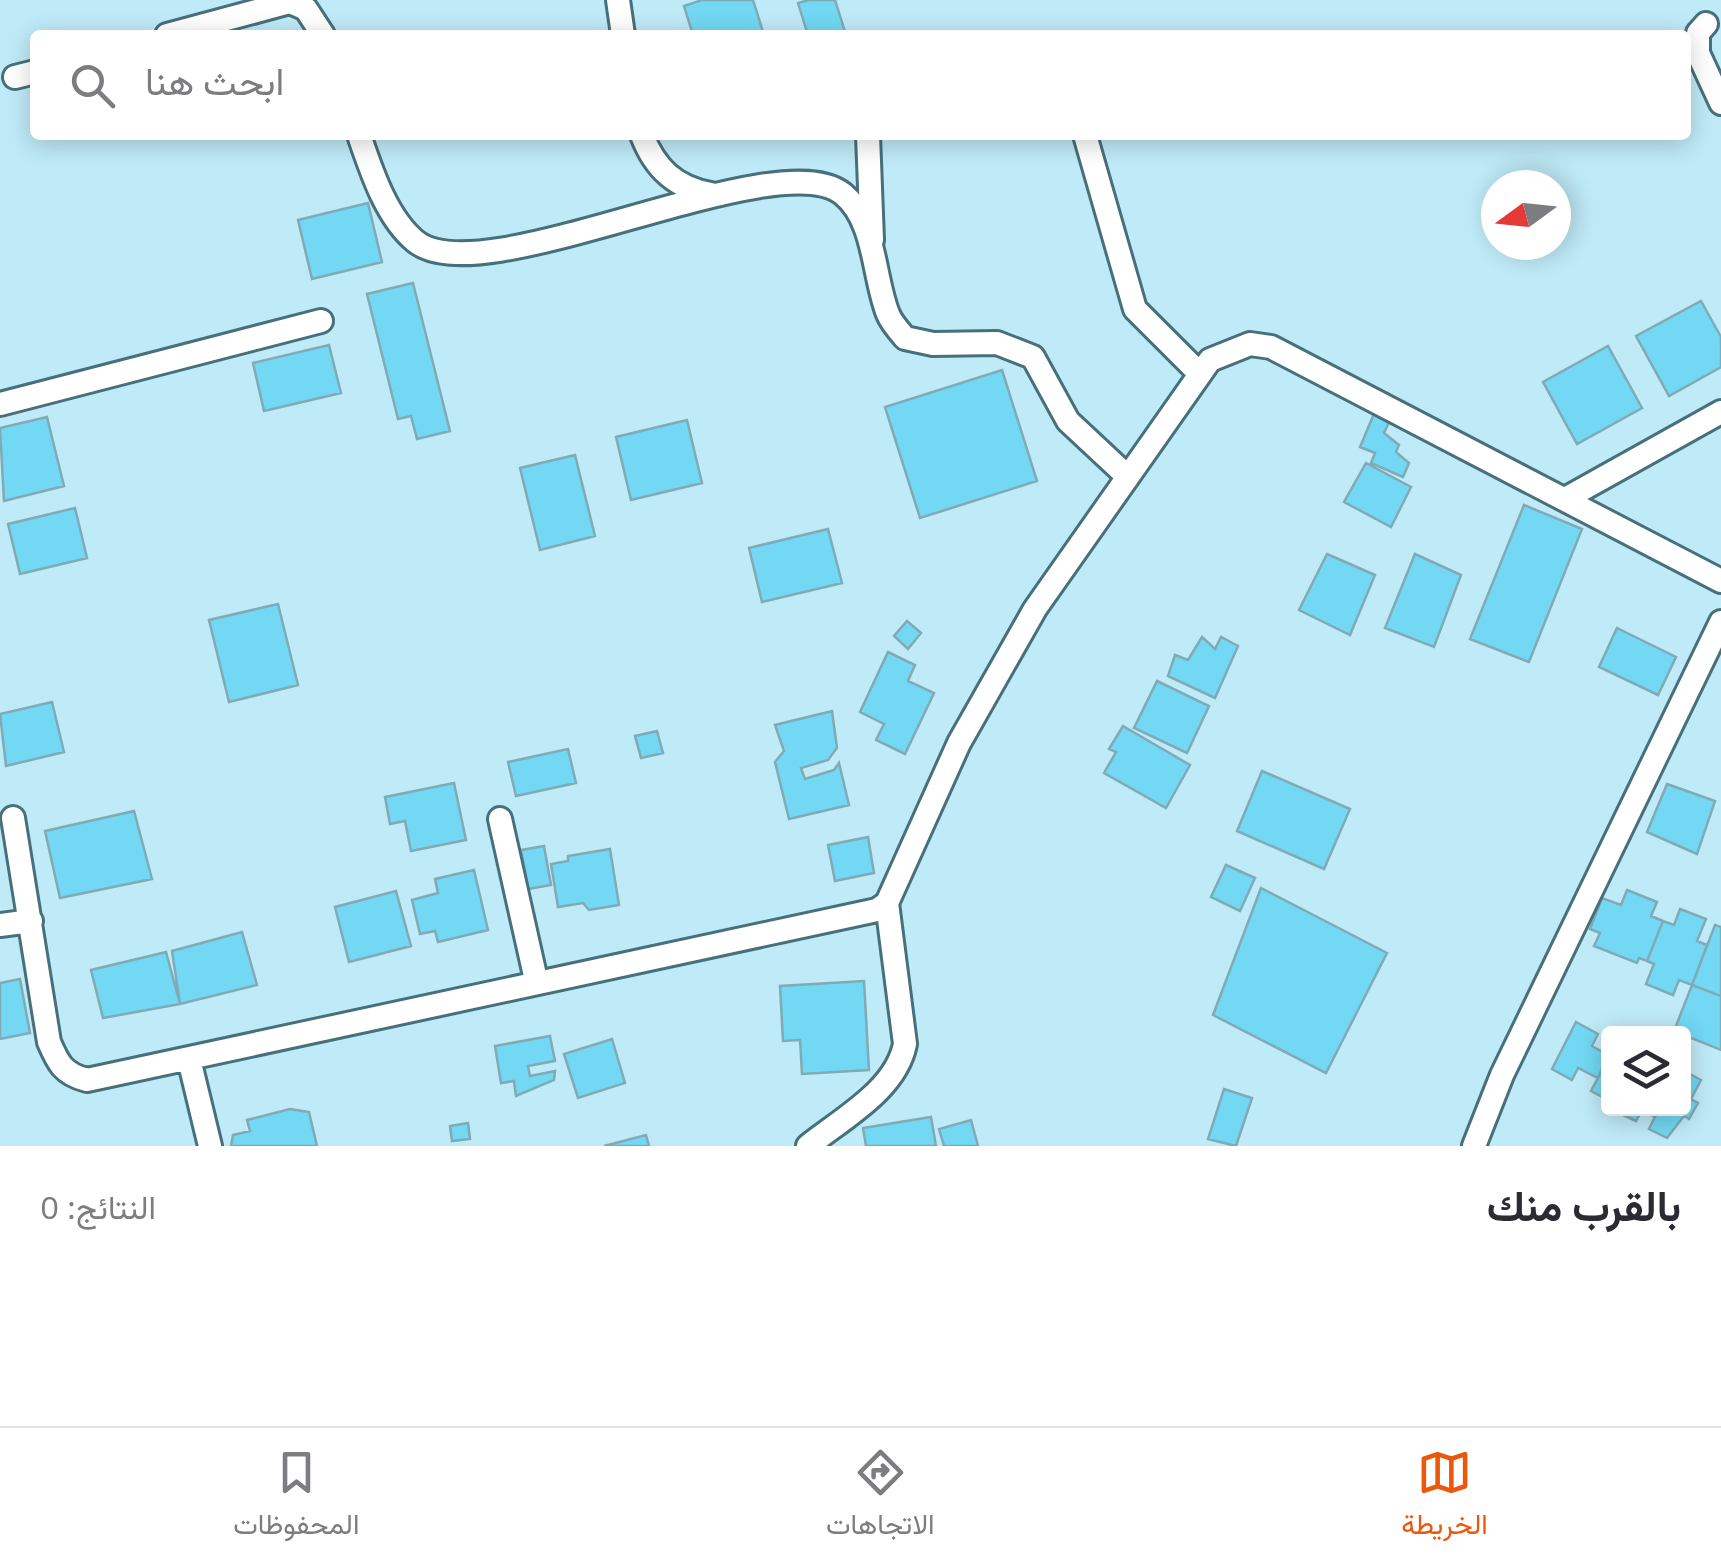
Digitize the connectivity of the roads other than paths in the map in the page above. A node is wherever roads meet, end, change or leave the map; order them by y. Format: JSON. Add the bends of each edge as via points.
{"nodes":[{"id":1,"x":618,"y":0,"type":"edge"},
{"id":2,"x":1706,"y":24,"type":"dead end"},
{"id":3,"x":186,"y":30,"type":"edge"},
{"id":4,"x":320,"y":30,"type":"edge"},
{"id":5,"x":622,"y":30,"type":"edge"},
{"id":6,"x":1721,"y":103,"type":"edge"},
{"id":7,"x":360,"y":140,"type":"edge"},
{"id":8,"x":645,"y":140,"type":"edge"},
{"id":9,"x":868,"y":140,"type":"edge"},
{"id":10,"x":1087,"y":140,"type":"edge"},
{"id":11,"x":715,"y":195,"type":"junction"},
{"id":12,"x":872,"y":249,"type":"junction"},
{"id":13,"x":321,"y":321,"type":"dead end"},
{"id":14,"x":1200,"y":374,"type":"junction"},
{"id":15,"x":0,"y":404,"type":"edge"},
{"id":16,"x":1721,"y":412,"type":"edge"},
{"id":17,"x":1128,"y":477,"type":"junction"},
{"id":18,"x":1565,"y":499,"type":"junction"},
{"id":19,"x":1721,"y":581,"type":"edge"},
{"id":20,"x":1721,"y":622,"type":"edge"},
{"id":21,"x":13,"y":818,"type":"dead end"},
{"id":22,"x":500,"y":819,"type":"dead end"},
{"id":23,"x":887,"y":903,"type":"junction"},
{"id":24,"x":31,"y":921,"type":"junction"},
{"id":25,"x":0,"y":925,"type":"edge"},
{"id":26,"x":536,"y":980,"type":"junction"},
{"id":27,"x":189,"y":1059,"type":"junction"},
{"id":28,"x":210,"y":1146,"type":"edge"},
{"id":29,"x":808,"y":1146,"type":"edge"},
{"id":30,"x":1474,"y":1146,"type":"edge"}],
"edges":[{"from":1,"to":5,"type":"street"},
{"from":2,"to":6,"type":"street","via":[[1698,33],[1698,53]]},
{"from":3,"to":4,"type":"street","via":[[290,2],[306,9]]},
{"from":7,"to":11,"type":"street","via":[[396,218],[418,244],[458,256]]},
{"from":8,"to":11,"type":"street","via":[[662,171],[690,190]]},
{"from":9,"to":12,"type":"street"},
{"from":10,"to":14,"type":"street","via":[[1135,310]]},
{"from":11,"to":12,"type":"street","via":[[821,183],[844,194]]},
{"from":12,"to":17,"type":"street","via":[[888,316],[905,338],[997,343],[1033,357],[1068,421]]},
{"from":13,"to":15,"type":"street"},
{"from":14,"to":17,"type":"street"},
{"from":14,"to":18,"type":"street","via":[[1226,352],[1250,344],[1271,347]]},
{"from":16,"to":18,"type":"street"},
{"from":17,"to":23,"type":"street","via":[[1006,659],[959,743]]},
{"from":18,"to":19,"type":"street"},
{"from":20,"to":30,"type":"street"},
{"from":21,"to":24,"type":"street"},
{"from":22,"to":26,"type":"street"},
{"from":23,"to":26,"type":"street"},
{"from":23,"to":29,"type":"street","via":[[905,1044],[901,1065]]},
{"from":24,"to":25,"type":"street"},
{"from":24,"to":27,"type":"street","via":[[49,1042],[71,1076],[87,1080]]},
{"from":26,"to":27,"type":"street"},
{"from":27,"to":28,"type":"street"}]}
